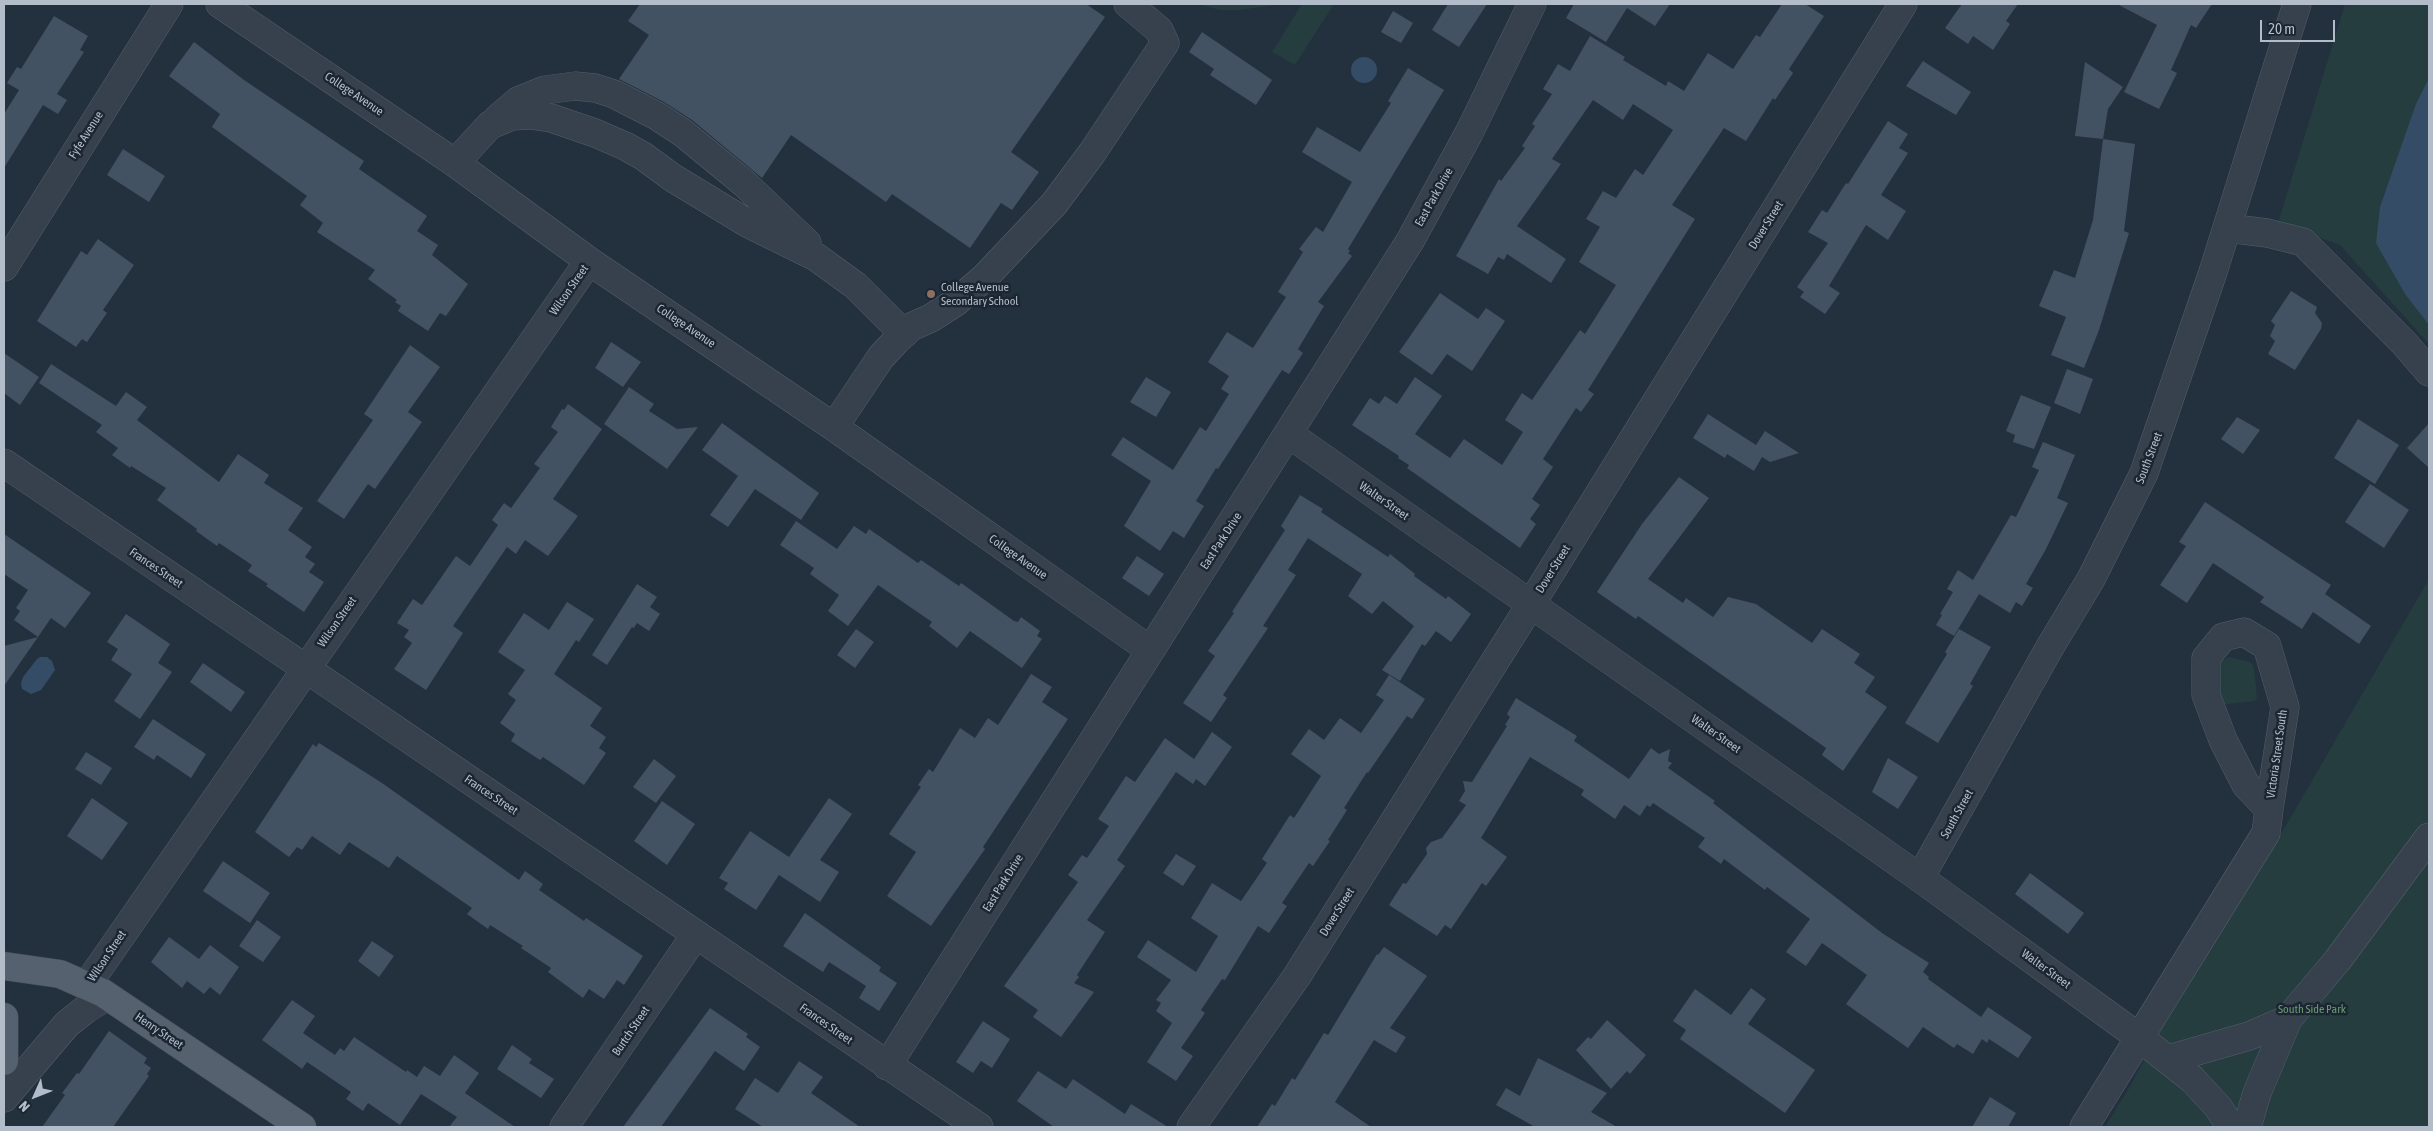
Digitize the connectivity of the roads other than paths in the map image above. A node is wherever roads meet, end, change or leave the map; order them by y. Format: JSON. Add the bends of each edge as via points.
{"nodes":[{"id":1,"x":169,"y":4,"type":"edge"},
{"id":2,"x":220,"y":4,"type":"edge"},
{"id":3,"x":1128,"y":4,"type":"edge"},
{"id":4,"x":1532,"y":4,"type":"edge"},
{"id":5,"x":1903,"y":4,"type":"edge"},
{"id":6,"x":2297,"y":4,"type":"edge"},
{"id":7,"x":490,"y":125,"type":"junction"},
{"id":8,"x":455,"y":163,"type":"junction"},
{"id":9,"x":2227,"y":228,"type":"junction"},
{"id":10,"x":589,"y":261,"type":"junction"},
{"id":11,"x":4,"y":267,"type":"edge"},
{"id":12,"x":838,"y":271,"type":"junction"},
{"id":13,"x":904,"y":334,"type":"junction"},
{"id":14,"x":2429,"y":372,"type":"edge"},
{"id":15,"x":834,"y":427,"type":"junction"},
{"id":16,"x":1288,"y":434,"type":"junction"},
{"id":17,"x":4,"y":463,"type":"edge"},
{"id":18,"x":1531,"y":604,"type":"junction"},
{"id":19,"x":1150,"y":650,"type":"junction"},
{"id":20,"x":304,"y":669,"type":"junction"},
{"id":21,"x":2269,"y":810,"type":"junction"},
{"id":22,"x":2429,"y":837,"type":"edge"},
{"id":23,"x":1920,"y":878,"type":"junction"},
{"id":24,"x":696,"y":934,"type":"junction"},
{"id":25,"x":4,"y":966,"type":"edge"},
{"id":26,"x":97,"y":991,"type":"junction"},
{"id":27,"x":4,"y":1017,"type":"edge"},
{"id":28,"x":2288,"y":1019,"type":"junction"},
{"id":29,"x":2140,"y":1038,"type":"junction"},
{"id":30,"x":2169,"y":1059,"type":"junction"},
{"id":31,"x":4,"y":1061,"type":"edge"},
{"id":32,"x":887,"y":1066,"type":"junction"},
{"id":33,"x":4,"y":1098,"type":"edge"},
{"id":34,"x":302,"y":1127,"type":"edge"},
{"id":35,"x":564,"y":1127,"type":"edge"},
{"id":36,"x":979,"y":1127,"type":"edge"},
{"id":37,"x":1191,"y":1127,"type":"edge"},
{"id":38,"x":2084,"y":1127,"type":"edge"},
{"id":39,"x":2231,"y":1127,"type":"edge"},
{"id":40,"x":2247,"y":1127,"type":"edge"}],
"edges":[{"from":1,"to":11,"type":"street","name":"Fyfe Avenue"},
{"from":2,"to":8,"type":"street","name":"College Avenue"},
{"from":3,"to":13,"type":"street","via":[[1159,30],[1165,43],[1159,55],[1064,192],[1034,226],[986,277],[956,302]]},
{"from":4,"to":16,"type":"street","name":"East Park Drive","via":[[1430,206],[1362,320]]},
{"from":5,"to":18,"type":"street","name":"Dover Street"},
{"from":6,"to":9,"type":"street","name":"South Street"},
{"from":7,"to":8,"type":"street"},
{"from":7,"to":12,"type":"street","via":[[512,116],[551,118],[626,146],[722,208]]},
{"from":7,"to":12,"type":"street","via":[[518,101],[545,90],[575,86],[614,94],[658,116],[707,151]]},
{"from":8,"to":10,"type":"street","name":"College Avenue"},
{"from":9,"to":14,"type":"street","via":[[2303,242]]},
{"from":9,"to":23,"type":"street","name":"South Street","via":[[2138,487],[2091,578]]},
{"from":10,"to":15,"type":"street","name":"College Avenue"},
{"from":10,"to":20,"type":"street","name":"Wilson Street"},
{"from":12,"to":13,"type":"street","via":[[870,298]]},
{"from":13,"to":15,"type":"street","via":[[881,357]]},
{"from":15,"to":19,"type":"street","name":"College Avenue"},
{"from":16,"to":18,"type":"street","name":"Walter Street"},
{"from":16,"to":19,"type":"street","name":"East Park Drive"},
{"from":17,"to":20,"type":"street","name":"Frances Street"},
{"from":18,"to":23,"type":"street","name":"Walter Street"},
{"from":18,"to":37,"type":"street","name":"Dover Street","via":[[1297,976]]},
{"from":19,"to":32,"type":"street","name":"East Park Drive"},
{"from":20,"to":24,"type":"street","name":"Frances Street"},
{"from":20,"to":26,"type":"street","name":"Wilson Street"},
{"from":21,"to":21,"type":"street","name":"Victoria Street South","via":[[2284,707],[2267,646],[2244,632],[2223,637],[2206,658],[2206,695],[2223,740],[2246,785]]},
{"from":21,"to":29,"type":"street","name":"Victoria Street South","via":[[2266,833],[2252,858]]},
{"from":22,"to":28,"type":"street","via":[[2337,961]]},
{"from":23,"to":29,"type":"street","name":"Walter Street"},
{"from":24,"to":32,"type":"street","name":"Frances Street"},
{"from":24,"to":35,"type":"street","name":"Burtch Street"},
{"from":25,"to":26,"type":"main road","name":"Henry Street","via":[[55,973]]},
{"from":26,"to":33,"type":"street","name":"Wilson Street","via":[[86,1008],[67,1024]]},
{"from":26,"to":34,"type":"main road","name":"Henry Street"},
{"from":27,"to":31,"type":"main road"},
{"from":28,"to":30,"type":"street","via":[[2249,1036]]},
{"from":28,"to":40,"type":"street","via":[[2257,1093]]},
{"from":29,"to":30,"type":"street","name":"Walter Street"},
{"from":29,"to":38,"type":"street","name":"Victoria Street South"},
{"from":30,"to":39,"type":"street","name":"Walter Street","via":[[2208,1095]]},
{"from":32,"to":36,"type":"street","name":"Frances Street"}]}
